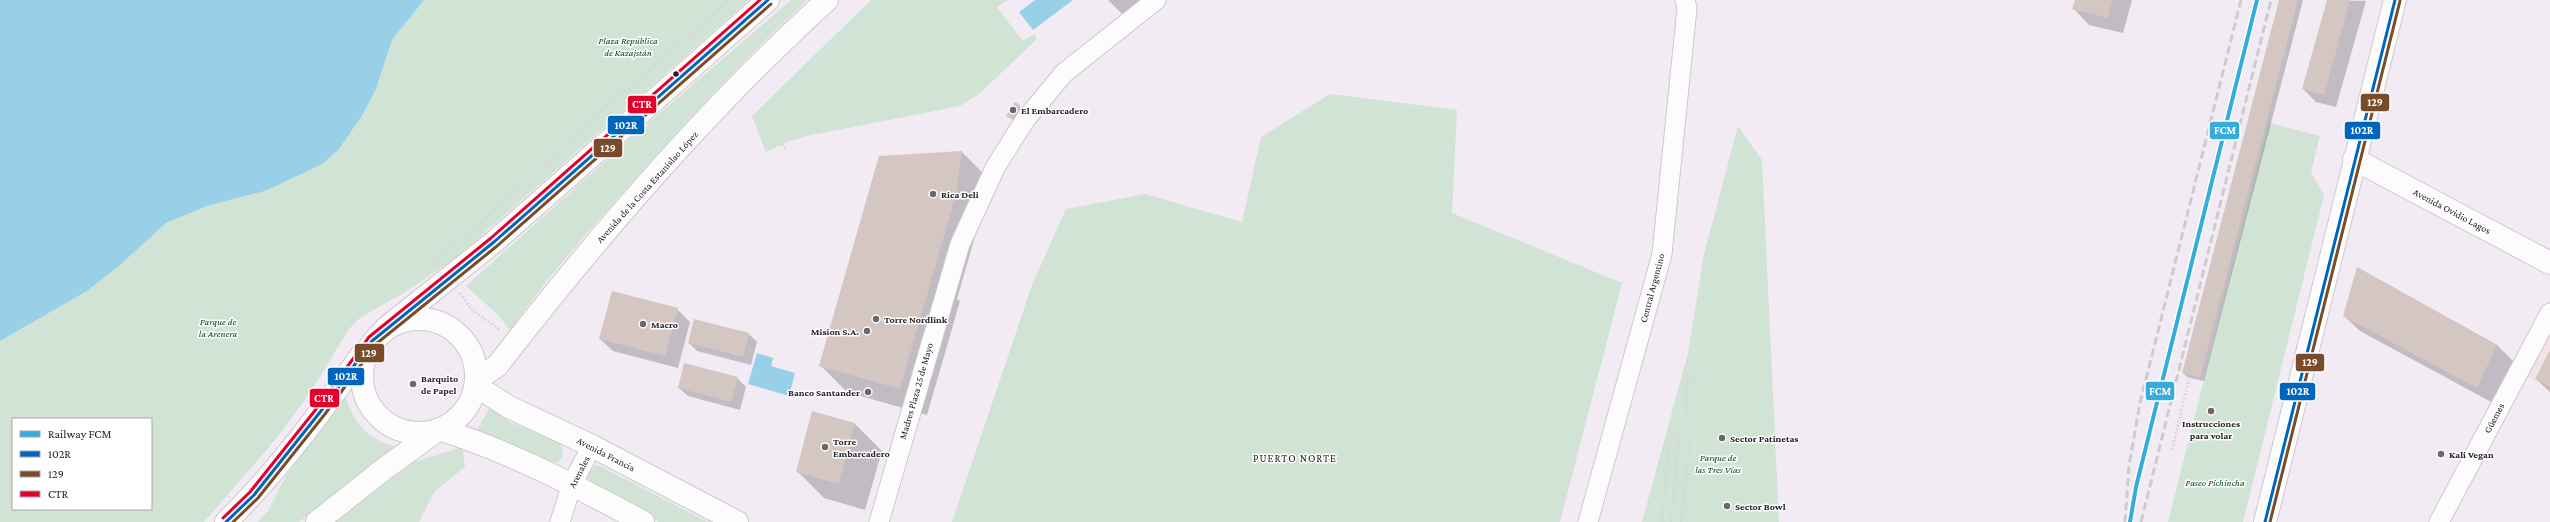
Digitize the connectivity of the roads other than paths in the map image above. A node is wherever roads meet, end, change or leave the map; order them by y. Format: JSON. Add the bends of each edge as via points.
{"nodes":[{"id":1,"x":768,"y":0,"type":"edge"},
{"id":2,"x":827,"y":0,"type":"edge"},
{"id":3,"x":1156,"y":0,"type":"edge"},
{"id":4,"x":1685,"y":0,"type":"edge"},
{"id":5,"x":2395,"y":0,"type":"edge"},
{"id":6,"x":2354,"y":160,"type":"junction"},
{"id":7,"x":2550,"y":263,"type":"edge"},
{"id":8,"x":2550,"y":313,"type":"edge"},
{"id":9,"x":379,"y":334,"type":"junction"},
{"id":10,"x":476,"y":383,"type":"junction"},
{"id":11,"x":438,"y":431,"type":"junction"},
{"id":12,"x":592,"y":446,"type":"junction"},
{"id":13,"x":572,"y":484,"type":"junction"},
{"id":14,"x":226,"y":522,"type":"edge"},
{"id":15,"x":317,"y":522,"type":"edge"},
{"id":16,"x":560,"y":522,"type":"edge"},
{"id":17,"x":643,"y":522,"type":"edge"},
{"id":18,"x":737,"y":522,"type":"edge"},
{"id":19,"x":879,"y":522,"type":"edge"},
{"id":20,"x":1588,"y":522,"type":"edge"},
{"id":21,"x":2265,"y":522,"type":"edge"},
{"id":22,"x":2439,"y":522,"type":"edge"}],
"edges":[{"from":1,"to":9,"type":"main road","via":[[494,242]]},
{"from":2,"to":10,"type":"main road","name":"Avenida de la Costa Estanislao López","via":[[786,38],[686,143],[615,221],[497,366]]},
{"from":3,"to":19,"type":"street","name":"Madres Plaza 25 de Mayo","via":[[1064,73],[1025,120],[996,166],[977,203],[958,251]]},
{"from":4,"to":20,"type":"street","name":"Central Argentino","via":[[1688,8],[1662,254]]},
{"from":5,"to":6,"type":"main road"},
{"from":6,"to":7,"type":"main road","name":"Avenida Ovidio Lagos"},
{"from":6,"to":21,"type":"main road"},
{"from":8,"to":22,"type":"street","name":"Güemes"},
{"from":9,"to":10,"type":"main road","via":[[406,319],[428,319],[448,326],[464,340],[474,359]]},
{"from":9,"to":11,"type":"main road","via":[[363,360],[361,380],[366,400],[377,418],[401,431]]},
{"from":9,"to":14,"type":"main road","via":[[254,495]]},
{"from":10,"to":11,"type":"main road","via":[[470,404],[458,419]]},
{"from":10,"to":12,"type":"main road","name":"Avenida Francia","via":[[509,407]]},
{"from":11,"to":13,"type":"main road","via":[[486,444]]},
{"from":11,"to":15,"type":"main road","via":[[384,469]]},
{"from":12,"to":13,"type":"street","name":"Arenales"},
{"from":12,"to":18,"type":"main road","name":"Avenida Francia"},
{"from":13,"to":16,"type":"street","name":"Arenales"},
{"from":13,"to":17,"type":"main road"}]}
